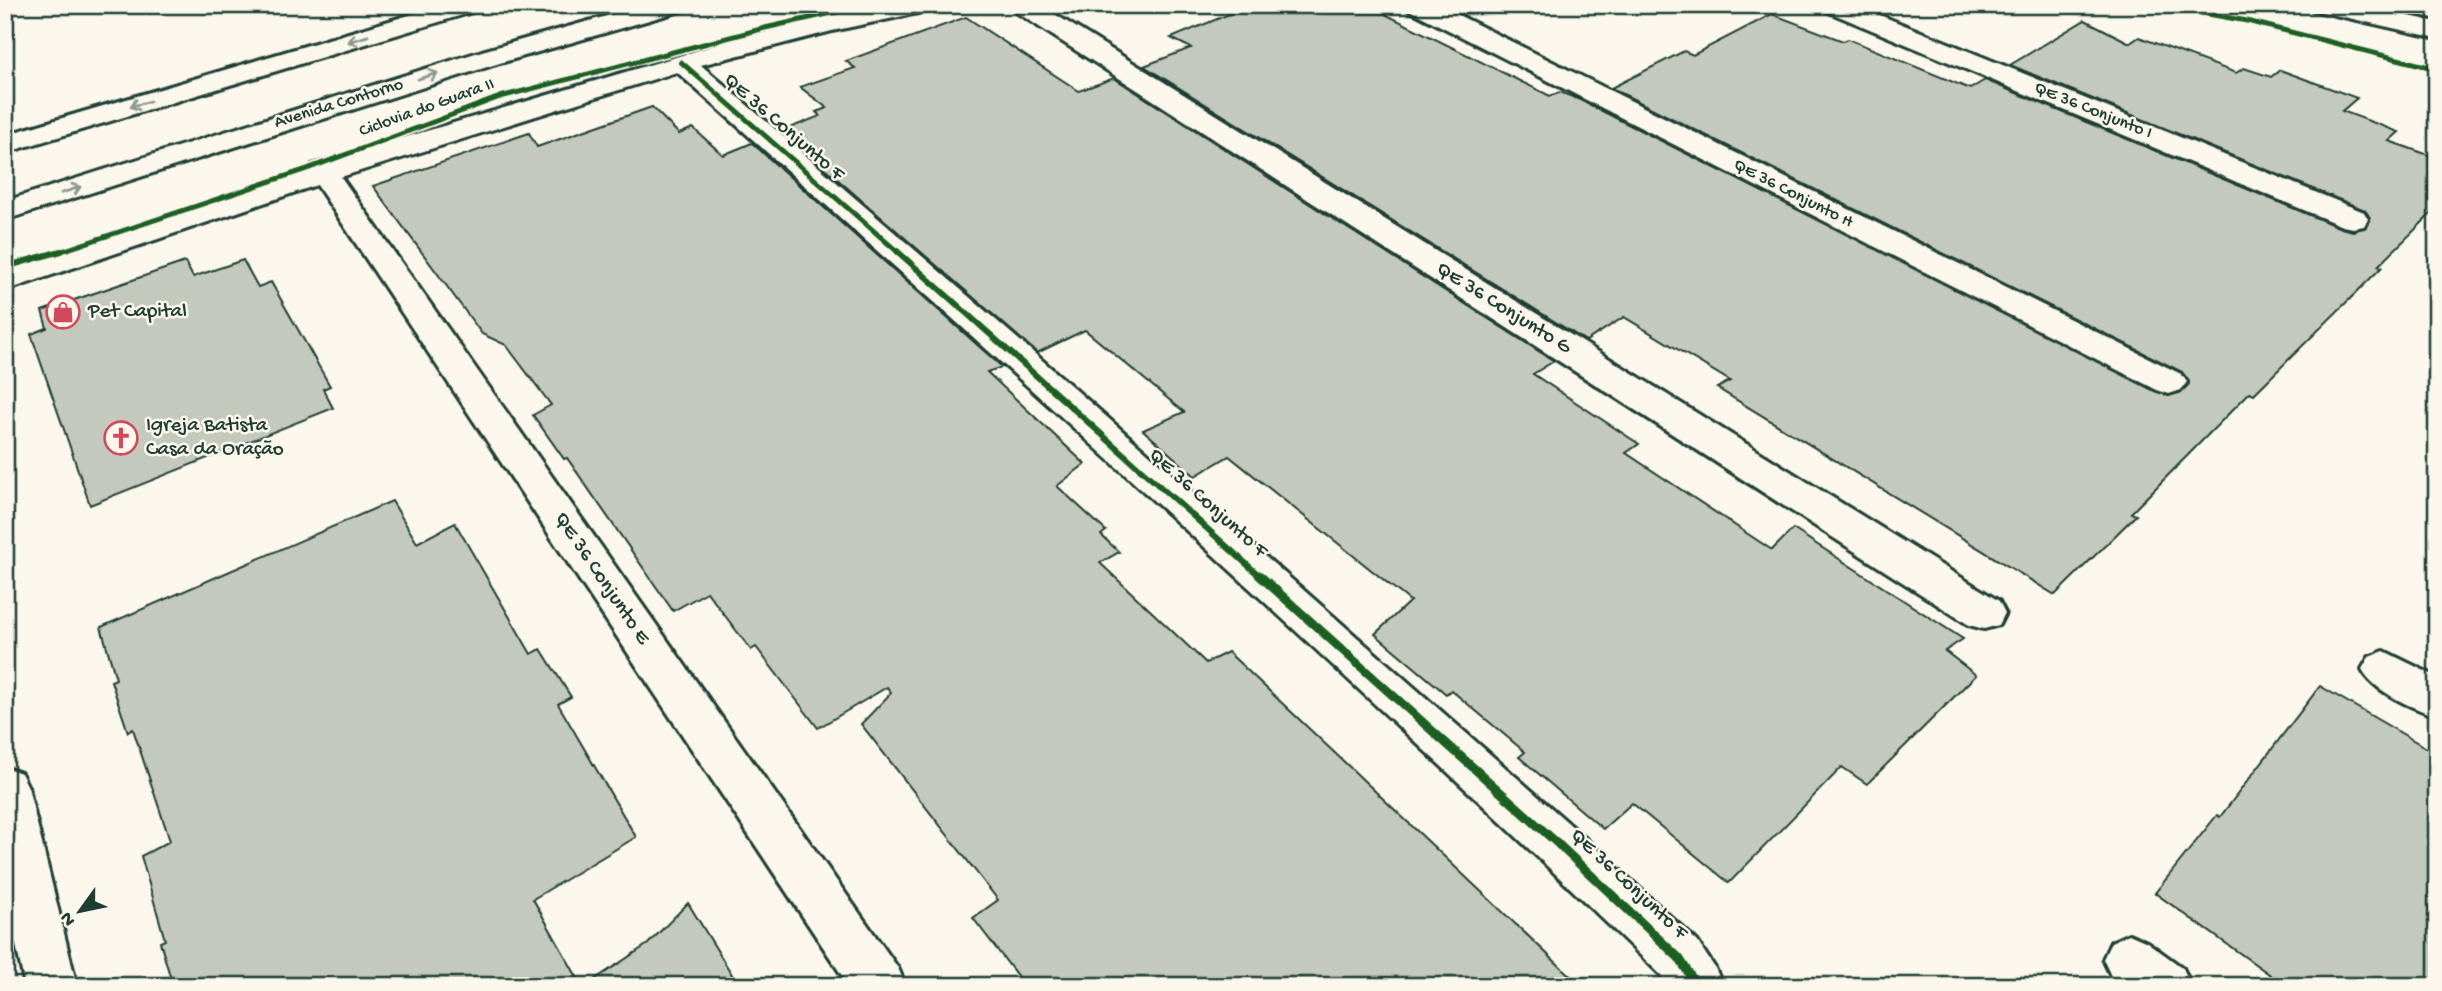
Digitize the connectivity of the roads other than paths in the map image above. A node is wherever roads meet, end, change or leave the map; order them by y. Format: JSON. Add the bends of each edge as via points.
{"nodes":[{"id":1,"x":471,"y":5,"type":"edge"},
{"id":2,"x":675,"y":5,"type":"edge"},
{"id":3,"x":923,"y":5,"type":"edge"},
{"id":4,"x":1022,"y":5,"type":"edge"},
{"id":5,"x":1418,"y":5,"type":"edge"},
{"id":6,"x":1833,"y":5,"type":"edge"},
{"id":7,"x":2322,"y":5,"type":"edge"},
{"id":8,"x":2437,"y":30,"type":"edge"},
{"id":9,"x":681,"y":62,"type":"junction"},
{"id":10,"x":233,"y":95,"type":"junction"},
{"id":11,"x":5,"y":144,"type":"edge"},
{"id":12,"x":190,"y":151,"type":"junction"},
{"id":13,"x":322,"y":171,"type":"junction"},
{"id":14,"x":5,"y":211,"type":"edge"},
{"id":15,"x":2353,"y":219,"type":"dead end"},
{"id":16,"x":5,"y":281,"type":"edge"},
{"id":17,"x":2169,"y":382,"type":"dead end"},
{"id":18,"x":1983,"y":613,"type":"dead end"},
{"id":19,"x":2384,"y":669,"type":"dead end"},
{"id":20,"x":2437,"y":698,"type":"edge"},
{"id":21,"x":5,"y":787,"type":"edge"},
{"id":22,"x":51,"y":986,"type":"edge"},
{"id":23,"x":880,"y":986,"type":"edge"},
{"id":24,"x":1697,"y":986,"type":"edge"}],
"edges":[{"from":1,"to":10,"type":"street","one_way":true},
{"from":12,"to":2,"type":"street","name":"Avenida Contorno","one_way":true},
{"from":3,"to":9,"type":"street","via":[[782,34]]},
{"from":4,"to":18,"type":"street","name":"QE 36 Conjunto G"},
{"from":5,"to":17,"type":"street","name":"QE 36 Conjunto H"},
{"from":6,"to":15,"type":"street","name":"QE 36 Conjunto I"},
{"from":7,"to":8,"type":"street"},
{"from":9,"to":13,"type":"street"},
{"from":9,"to":24,"type":"street","name":"QE 36 Conjunto F","via":[[1014,354],[1557,843],[1679,958]]},
{"from":10,"to":11,"type":"street","one_way":true},
{"from":10,"to":12,"type":"street","via":[[231,120]]},
{"from":14,"to":12,"type":"street","name":"Avenida Contorno","one_way":true},
{"from":13,"to":16,"type":"street"},
{"from":13,"to":23,"type":"street","name":"QE 36 Conjunto E"},
{"from":19,"to":20,"type":"street"},
{"from":21,"to":22,"type":"street"}]}
